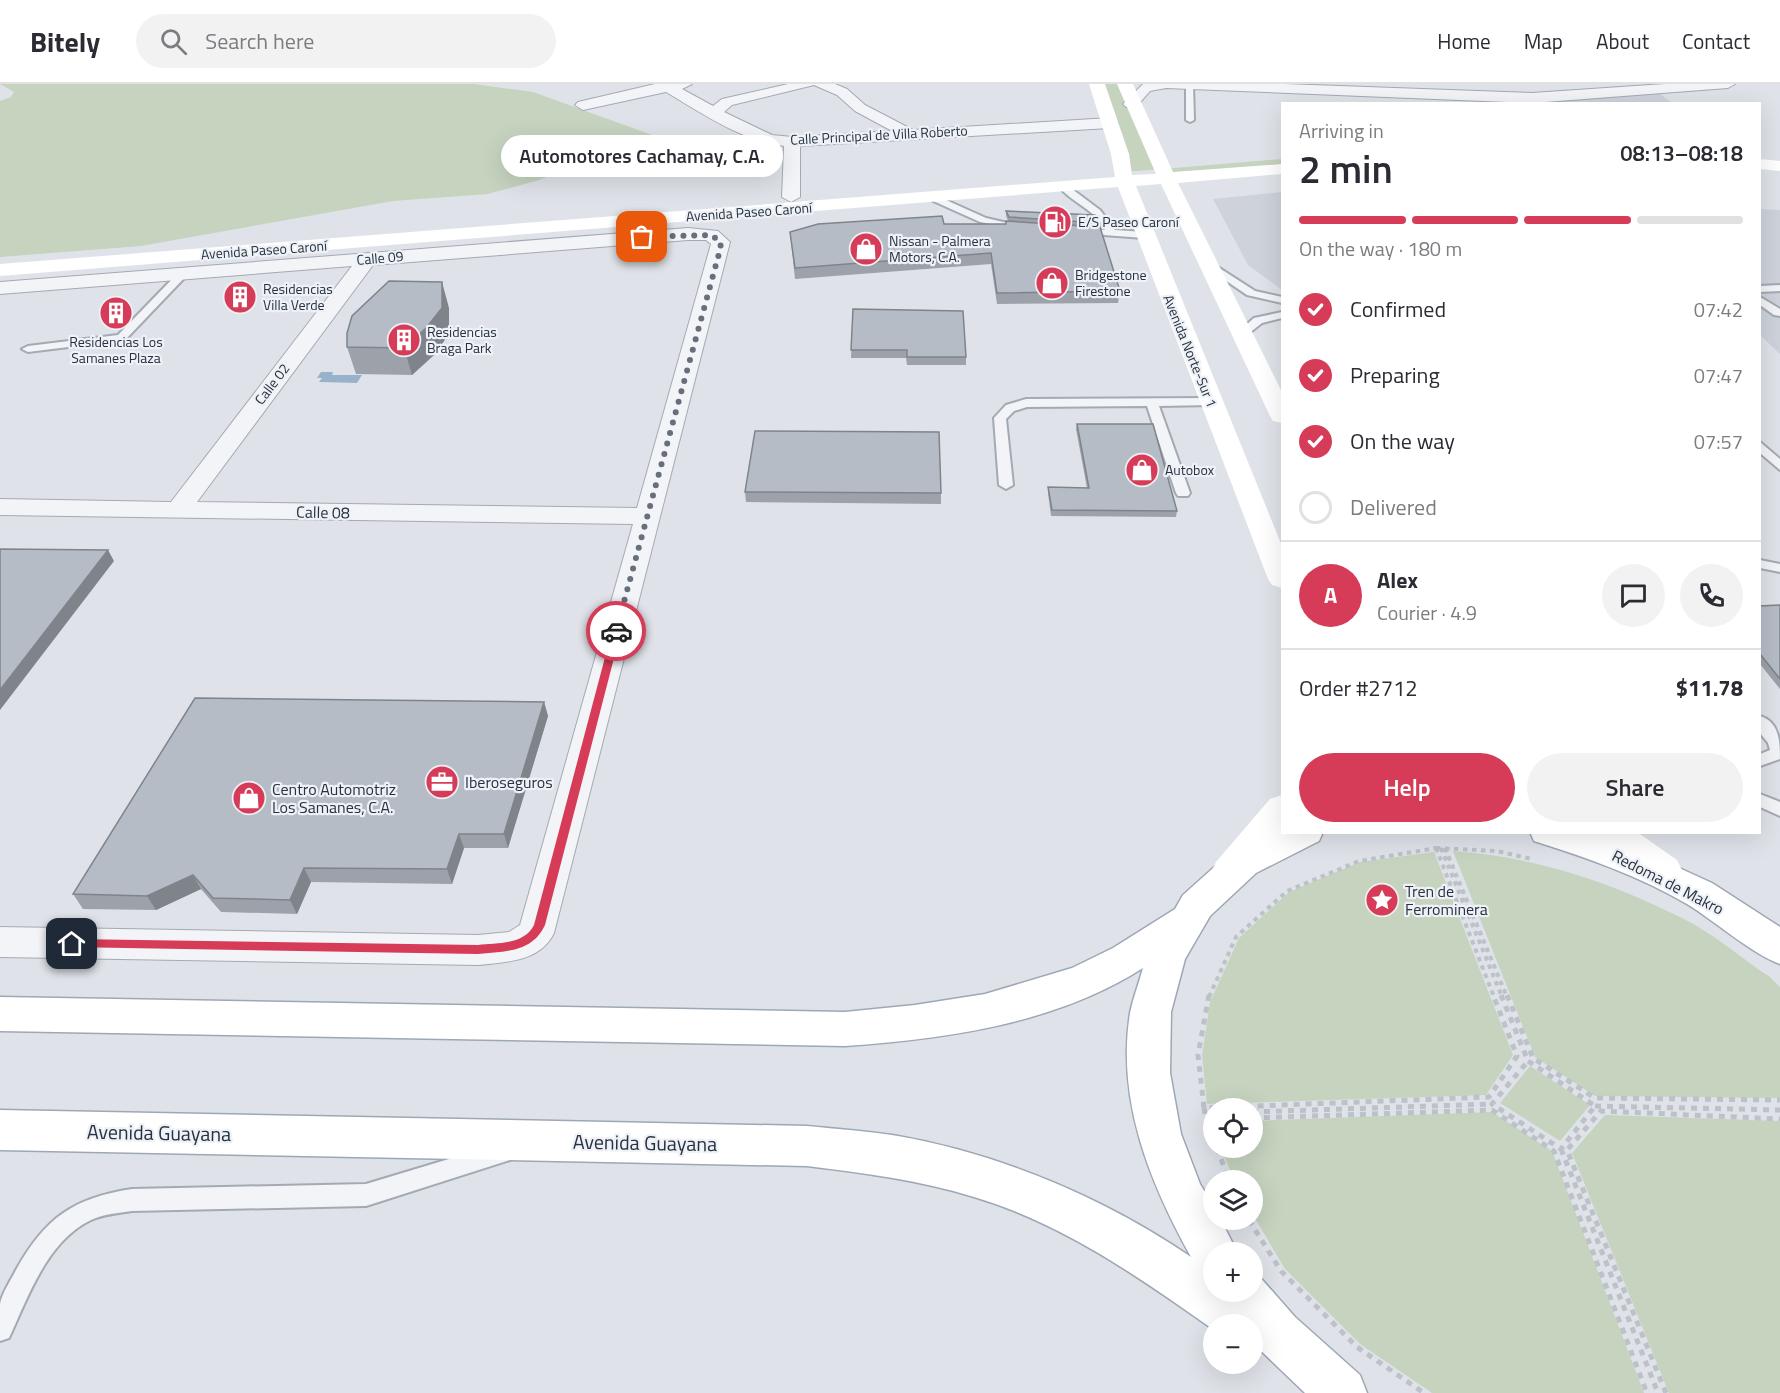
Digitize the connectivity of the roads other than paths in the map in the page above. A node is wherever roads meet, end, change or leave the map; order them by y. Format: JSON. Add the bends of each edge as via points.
{"nodes":[{"id":1,"x":686,"y":84,"type":"edge"},
{"id":2,"x":808,"y":84,"type":"edge"},
{"id":3,"x":821,"y":84,"type":"edge"},
{"id":4,"x":1097,"y":84,"type":"edge"},
{"id":5,"x":1125,"y":84,"type":"edge"},
{"id":6,"x":1163,"y":84,"type":"edge"},
{"id":7,"x":1168,"y":84,"type":"edge"},
{"id":8,"x":1468,"y":84,"type":"edge"},
{"id":9,"x":1563,"y":84,"type":"edge"},
{"id":10,"x":1728,"y":84,"type":"edge"},
{"id":11,"x":664,"y":85,"type":"edge"},
{"id":12,"x":1191,"y":85,"type":"edge"},
{"id":13,"x":1331,"y":87,"type":"edge"},
{"id":14,"x":1575,"y":96,"type":"junction"},
{"id":15,"x":1478,"y":97,"type":"junction"},
{"id":16,"x":1131,"y":104,"type":"junction"},
{"id":17,"x":583,"y":105,"type":"dead end"},
{"id":18,"x":714,"y":113,"type":"junction"},
{"id":19,"x":1190,"y":120,"type":"dead end"},
{"id":20,"x":1110,"y":123,"type":"junction"},
{"id":21,"x":909,"y":134,"type":"junction"},
{"id":22,"x":792,"y":142,"type":"junction"},
{"id":23,"x":1152,"y":148,"type":"junction"},
{"id":24,"x":1281,"y":159,"type":"edge"},
{"id":25,"x":1219,"y":164,"type":"junction"},
{"id":26,"x":1761,"y":164,"type":"edge"},
{"id":27,"x":1780,"y":166,"type":"edge"},
{"id":28,"x":1281,"y":169,"type":"edge"},
{"id":29,"x":1123,"y":170,"type":"junction"},
{"id":30,"x":1166,"y":174,"type":"junction"},
{"id":31,"x":1761,"y":174,"type":"edge"},
{"id":32,"x":1780,"y":176,"type":"edge"},
{"id":33,"x":1079,"y":183,"type":"junction"},
{"id":34,"x":791,"y":197,"type":"junction"},
{"id":35,"x":934,"y":198,"type":"junction"},
{"id":36,"x":1134,"y":207,"type":"junction"},
{"id":37,"x":1031,"y":228,"type":"edge"},
{"id":38,"x":1065,"y":230,"type":"edge"},
{"id":39,"x":494,"y":232,"type":"junction"},
{"id":40,"x":1111,"y":232,"type":"junction"},
{"id":41,"x":1144,"y":235,"type":"junction"},
{"id":42,"x":0,"y":257,"type":"edge"},
{"id":43,"x":367,"y":259,"type":"junction"},
{"id":44,"x":1210,"y":265,"type":"junction"},
{"id":45,"x":0,"y":270,"type":"edge"},
{"id":46,"x":184,"y":273,"type":"junction"},
{"id":47,"x":0,"y":288,"type":"edge"},
{"id":48,"x":1780,"y":288,"type":"edge"},
{"id":49,"x":1761,"y":289,"type":"edge"},
{"id":50,"x":1281,"y":300,"type":"edge"},
{"id":51,"x":1761,"y":301,"type":"edge"},
{"id":52,"x":1761,"y":311,"type":"edge"},
{"id":53,"x":1779,"y":313,"type":"edge"},
{"id":54,"x":1281,"y":315,"type":"edge"},
{"id":55,"x":1244,"y":332,"type":"junction"},
{"id":56,"x":28,"y":350,"type":"dead end"},
{"id":57,"x":1152,"y":402,"type":"junction"},
{"id":58,"x":1210,"y":402,"type":"junction"},
{"id":59,"x":1281,"y":411,"type":"edge"},
{"id":60,"x":1761,"y":447,"type":"edge"},
{"id":61,"x":1780,"y":466,"type":"edge"},
{"id":62,"x":1006,"y":485,"type":"dead end"},
{"id":63,"x":1183,"y":493,"type":"dead end"},
{"id":64,"x":0,"y":507,"type":"edge"},
{"id":65,"x":178,"y":510,"type":"junction"},
{"id":66,"x":646,"y":516,"type":"junction"},
{"id":67,"x":1761,"y":564,"type":"edge"},
{"id":68,"x":1780,"y":568,"type":"edge"},
{"id":69,"x":1281,"y":577,"type":"edge"},
{"id":70,"x":1761,"y":723,"type":"edge"},
{"id":71,"x":1761,"y":760,"type":"edge"},
{"id":72,"x":1761,"y":800,"type":"edge"},
{"id":73,"x":1281,"y":809,"type":"edge"},
{"id":74,"x":1780,"y":810,"type":"edge"},
{"id":75,"x":1302,"y":834,"type":"edge"},
{"id":76,"x":1613,"y":834,"type":"edge"},
{"id":77,"x":1544,"y":847,"type":"edge"},
{"id":78,"x":1229,"y":872,"type":"junction"},
{"id":79,"x":1692,"y":890,"type":"junction"},
{"id":80,"x":1735,"y":916,"type":"junction"},
{"id":81,"x":1183,"y":921,"type":"junction"},
{"id":82,"x":1780,"y":934,"type":"edge"},
{"id":83,"x":0,"y":942,"type":"edge"},
{"id":84,"x":1780,"y":948,"type":"edge"},
{"id":85,"x":0,"y":1008,"type":"edge"},
{"id":86,"x":0,"y":1014,"type":"edge"},
{"id":87,"x":57,"y":1015,"type":"junction"},
{"id":88,"x":0,"y":1130,"type":"edge"},
{"id":89,"x":542,"y":1140,"type":"junction"},
{"id":90,"x":1208,"y":1242,"type":"edge"},
{"id":91,"x":1250,"y":1302,"type":"edge"},
{"id":92,"x":1233,"y":1314,"type":"edge"},
{"id":93,"x":0,"y":1329,"type":"edge"},
{"id":94,"x":1263,"y":1336,"type":"edge"},
{"id":95,"x":1333,"y":1386,"type":"edge"}],
"edges":[{"from":1,"to":11,"type":"street"},
{"from":2,"to":18,"type":"street","via":[[727,102]]},
{"from":3,"to":21,"type":"street","via":[[842,92],[854,104]]},
{"from":4,"to":20,"type":"main road","name":"Avenida Norte-Sur 1"},
{"from":5,"to":16,"type":"main road"},
{"from":6,"to":16,"type":"street","via":[[1145,88]]},
{"from":7,"to":12,"type":"street"},
{"from":8,"to":15,"type":"street"},
{"from":9,"to":14,"type":"street"},
{"from":10,"to":14,"type":"street"},
{"from":11,"to":17,"type":"street"},
{"from":11,"to":18,"type":"street","name":"Calle Principal de Villa Roberto"},
{"from":12,"to":13,"type":"street"},
{"from":12,"to":19,"type":"lane"},
{"from":13,"to":15,"type":"street"},
{"from":14,"to":15,"type":"street"},
{"from":16,"to":23,"type":"main road"},
{"from":18,"to":22,"type":"street","name":"Calle Principal de Villa Roberto","via":[[756,135]]},
{"from":20,"to":21,"type":"street","name":"Calle Principal de Villa Roberto"},
{"from":20,"to":29,"type":"main road","name":"Avenida Norte-Sur 1"},
{"from":21,"to":22,"type":"street","name":"Calle Principal de Villa Roberto"},
{"from":22,"to":34,"type":"street"},
{"from":23,"to":25,"type":"main road","via":[[1179,160]]},
{"from":23,"to":30,"type":"main road"},
{"from":24,"to":25,"type":"main road","name":"Avenida Paseo Caroní"},
{"from":25,"to":30,"type":"main road","name":"Avenida Paseo Caroní"},
{"from":26,"to":27,"type":"main road"},
{"from":28,"to":30,"type":"main road","name":"Avenida Paseo Caroní"},
{"from":29,"to":30,"type":"main road","name":"Avenida Paseo Caroní"},
{"from":29,"to":33,"type":"main road","name":"Avenida Paseo Caroní"},
{"from":29,"to":33,"type":"main road","via":[[1113,167]]},
{"from":29,"to":36,"type":"main road","name":"Avenida Norte-Sur 1"},
{"from":30,"to":44,"type":"main road"},
{"from":31,"to":32,"type":"main road"},
{"from":33,"to":34,"type":"main road","name":"Avenida Paseo Caroní"},
{"from":33,"to":35,"type":"main road","name":"Avenida Paseo Caroní"},
{"from":33,"to":36,"type":"main road","via":[[1117,195]]},
{"from":33,"to":40,"type":"lane","via":[[1075,199],[1106,219]]},
{"from":34,"to":42,"type":"main road","name":"Avenida Paseo Caroní"},
{"from":35,"to":37,"type":"lane","via":[[983,220]]},
{"from":35,"to":39,"type":"main road","name":"Avenida Paseo Caroní"},
{"from":36,"to":41,"type":"main road","name":"Avenida Norte-Sur 1"},
{"from":38,"to":40,"type":"lane"},
{"from":39,"to":43,"type":"main road"},
{"from":39,"to":45,"type":"main road","name":"Avenida Paseo Caroní"},
{"from":40,"to":41,"type":"lane"},
{"from":41,"to":58,"type":"main road","name":"Avenida Norte-Sur 1"},
{"from":43,"to":46,"type":"street","name":"Calle 09"},
{"from":43,"to":65,"type":"street","name":"Calle 02"},
{"from":43,"to":66,"type":"street","name":"Calle 09","via":[[688,234],[717,237],[720,250]]},
{"from":44,"to":50,"type":"lane","via":[[1251,293]]},
{"from":44,"to":55,"type":"main road"},
{"from":46,"to":47,"type":"street","name":"Calle 09"},
{"from":46,"to":56,"type":"lane","via":[[121,338]]},
{"from":48,"to":49,"type":"lane"},
{"from":51,"to":53,"type":"lane"},
{"from":52,"to":53,"type":"lane"},
{"from":54,"to":55,"type":"lane","via":[[1258,320]]},
{"from":55,"to":59,"type":"main road"},
{"from":57,"to":58,"type":"lane"},
{"from":57,"to":62,"type":"lane","via":[[1026,403],[1010,408],[1000,418]]},
{"from":57,"to":63,"type":"lane"},
{"from":58,"to":69,"type":"main road","name":"Avenida Norte-Sur 1"},
{"from":60,"to":61,"type":"lane"},
{"from":64,"to":65,"type":"street","name":"Calle 08"},
{"from":65,"to":66,"type":"street","name":"Calle 08"},
{"from":66,"to":83,"type":"street","via":[[540,925],[528,940],[516,946],[478,950]]},
{"from":67,"to":68,"type":"lane"},
{"from":70,"to":71,"type":"lane","via":[[1778,751]]},
{"from":72,"to":74,"type":"lane"},
{"from":73,"to":78,"type":"main road"},
{"from":75,"to":78,"type":"main road"},
{"from":76,"to":79,"type":"main road"},
{"from":77,"to":79,"type":"main road","name":"Redoma de Makro","via":[[1606,850]]},
{"from":78,"to":81,"type":"main road"},
{"from":79,"to":80,"type":"main road","name":"Redoma de Makro"},
{"from":80,"to":82,"type":"main road"},
{"from":80,"to":84,"type":"main road","name":"Redoma de Makro"},
{"from":81,"to":87,"type":"main road","via":[[1118,964],[1065,986],[1005,1007],[903,1025],[845,1029]]},
{"from":81,"to":90,"type":"main road","via":[[1166,951],[1155,984],[1146,1060],[1162,1146],[1180,1192]]},
{"from":85,"to":87,"type":"main road"},
{"from":86,"to":87,"type":"main road"},
{"from":88,"to":89,"type":"main road","name":"Avenida Guayana"},
{"from":89,"to":92,"type":"main road","name":"Avenida Guayana","via":[[807,1146],[897,1157],[975,1176],[1060,1208],[1155,1260]]},
{"from":89,"to":93,"type":"lane","via":[[366,1195],[132,1200],[89,1207],[50,1236]]},
{"from":91,"to":95,"type":"main road"},
{"from":94,"to":95,"type":"main road"}]}
